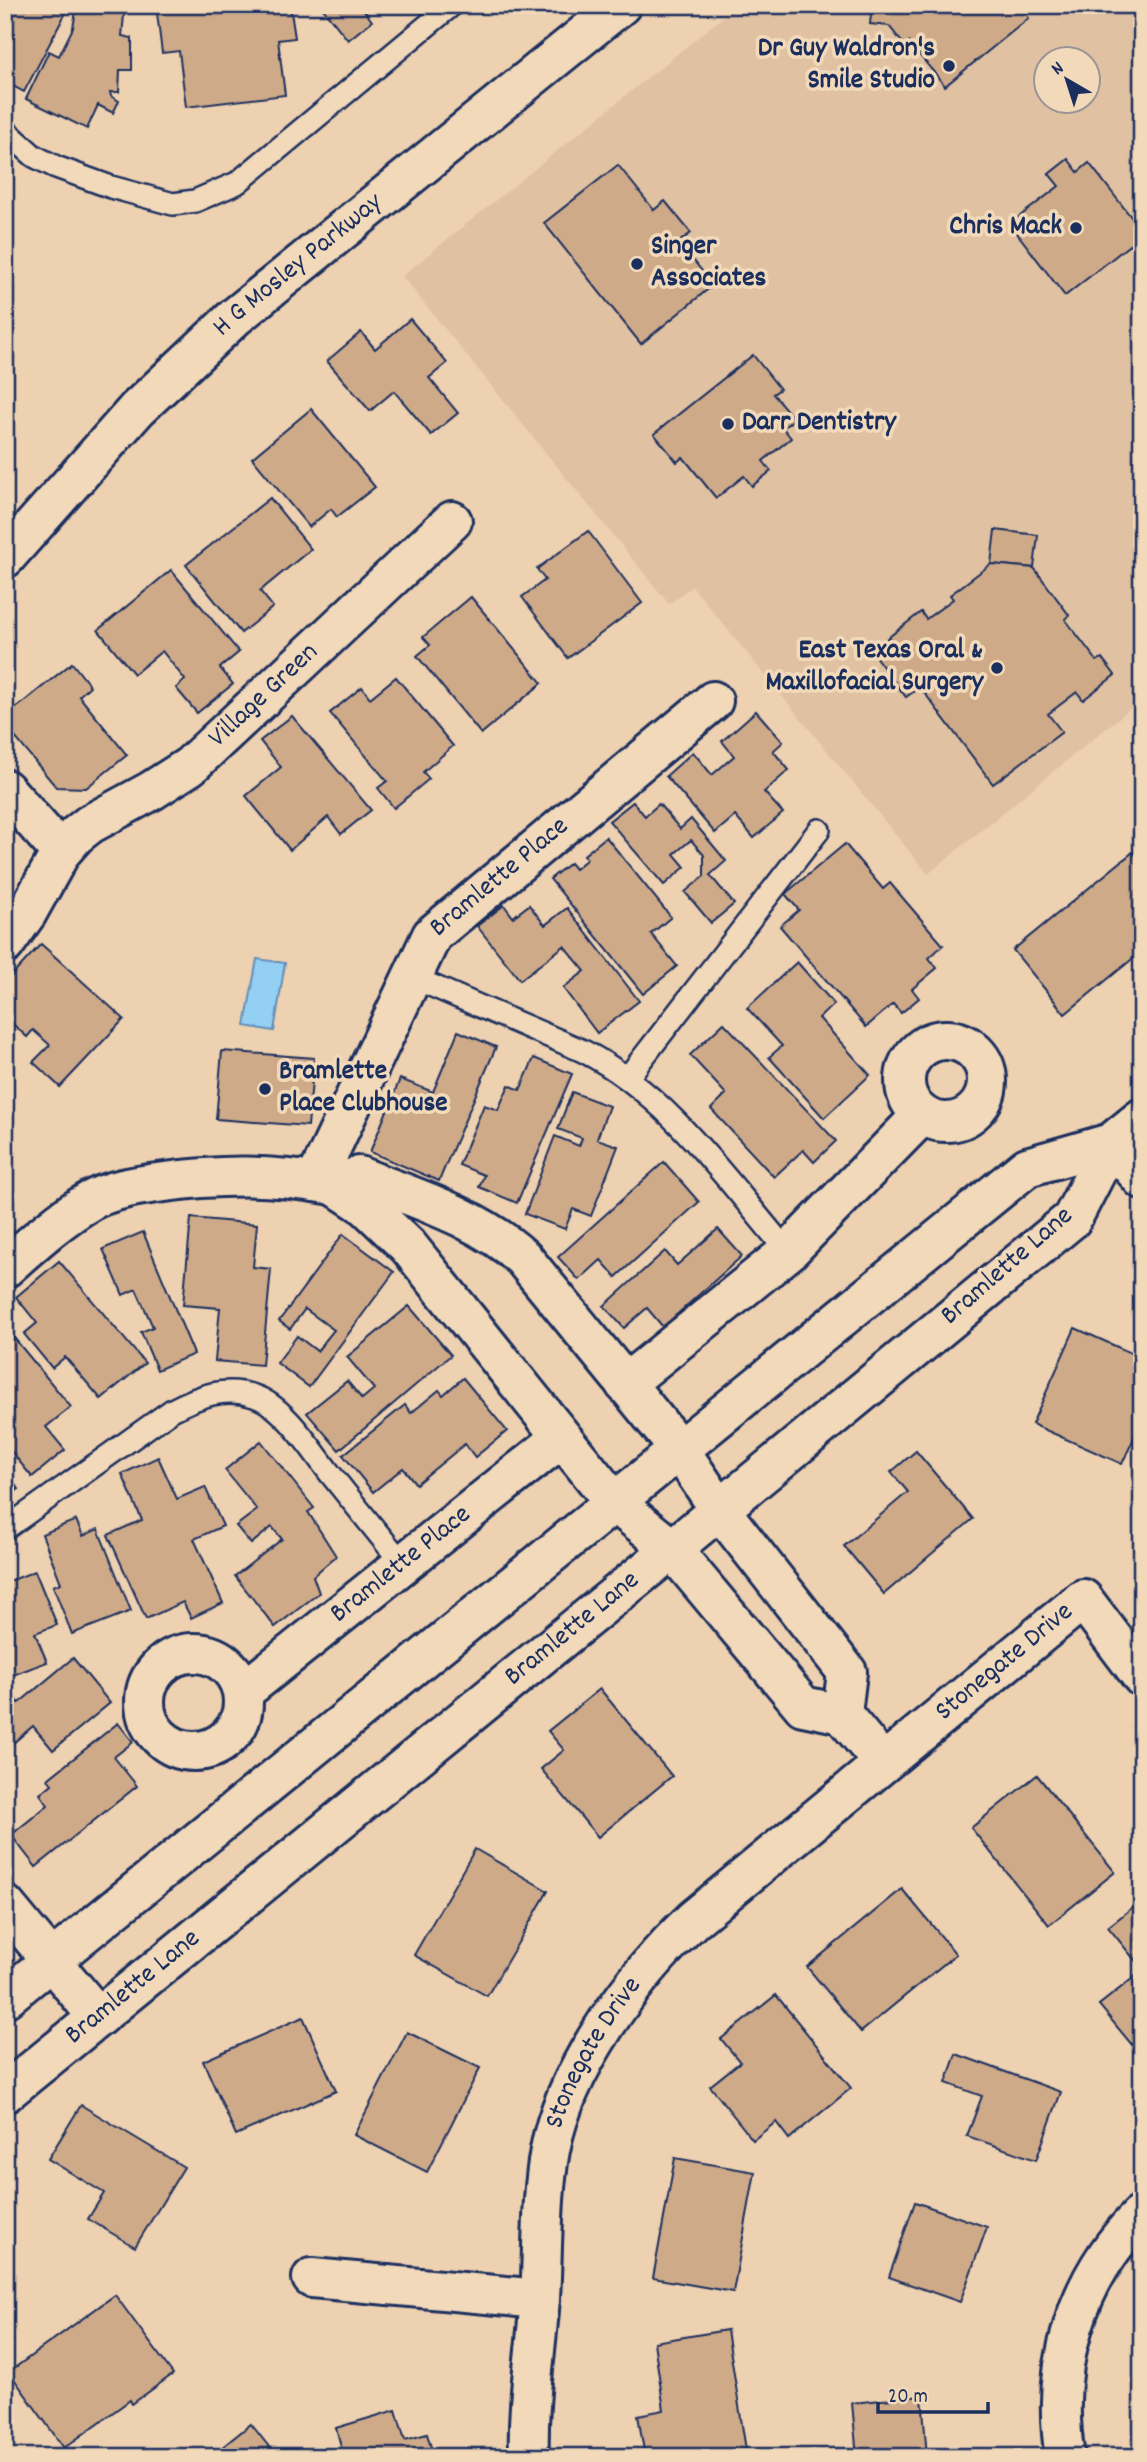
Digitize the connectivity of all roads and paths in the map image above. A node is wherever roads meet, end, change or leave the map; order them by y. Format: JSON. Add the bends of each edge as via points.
{"nodes":[{"id":1,"x":452,"y":5,"type":"edge"},
{"id":2,"x":621,"y":5,"type":"edge"},
{"id":3,"x":5,"y":130,"type":"edge"},
{"id":4,"x":452,"y":521,"type":"dead end"},
{"id":5,"x":5,"y":558,"type":"edge"},
{"id":6,"x":713,"y":701,"type":"dead end"},
{"id":7,"x":5,"y":789,"type":"edge"},
{"id":8,"x":819,"y":830,"type":"dead end"},
{"id":9,"x":61,"y":852,"type":"junction"},
{"id":10,"x":5,"y":944,"type":"edge"},
{"id":11,"x":412,"y":977,"type":"junction"},
{"id":12,"x":628,"y":1077,"type":"junction"},
{"id":13,"x":922,"y":1115,"type":"dead end"},
{"id":14,"x":1142,"y":1118,"type":"edge"},
{"id":15,"x":1111,"y":1143,"type":"junction"},
{"id":16,"x":1142,"y":1179,"type":"edge"},
{"id":17,"x":325,"y":1183,"type":"junction"},
{"id":18,"x":788,"y":1252,"type":"junction"},
{"id":19,"x":5,"y":1268,"type":"edge"},
{"id":20,"x":625,"y":1384,"type":"junction"},
{"id":21,"x":561,"y":1438,"type":"junction"},
{"id":22,"x":679,"y":1449,"type":"junction"},
{"id":23,"x":614,"y":1502,"type":"junction"},
{"id":24,"x":720,"y":1510,"type":"junction"},
{"id":25,"x":5,"y":1529,"type":"edge"},
{"id":26,"x":672,"y":1549,"type":"junction"},
{"id":27,"x":403,"y":1564,"type":"junction"},
{"id":28,"x":1142,"y":1677,"type":"edge"},
{"id":29,"x":243,"y":1692,"type":"dead end"},
{"id":30,"x":842,"y":1714,"type":"junction"},
{"id":31,"x":883,"y":1763,"type":"junction"},
{"id":32,"x":5,"y":1905,"type":"edge"},
{"id":33,"x":52,"y":1961,"type":"junction"},
{"id":34,"x":5,"y":1998,"type":"edge"},
{"id":35,"x":98,"y":2018,"type":"junction"},
{"id":36,"x":5,"y":2093,"type":"edge"},
{"id":37,"x":1142,"y":2214,"type":"edge"},
{"id":38,"x":312,"y":2278,"type":"dead end"},
{"id":39,"x":540,"y":2299,"type":"junction"},
{"id":40,"x":529,"y":2457,"type":"edge"},
{"id":41,"x":1065,"y":2457,"type":"edge"}],
"edges":[{"from":1,"to":3,"type":"lane","via":[[237,183],[195,201],[173,204],[56,167],[33,156]]},
{"from":2,"to":5,"type":"street","name":"H G Mosley Parkway","via":[[208,341],[137,409]]},
{"from":4,"to":9,"type":"street","name":"Village Green","via":[[209,750],[173,779],[90,824]]},
{"from":6,"to":11,"type":"street","name":"Bramlette Place","via":[[432,935]]},
{"from":7,"to":9,"type":"street"},
{"from":8,"to":12,"type":"lane"},
{"from":9,"to":10,"type":"street","name":"Village Green"},
{"from":11,"to":12,"type":"lane","via":[[583,1051]]},
{"from":11,"to":17,"type":"street","name":"Bramlette Place"},
{"from":12,"to":18,"type":"lane","via":[[671,1115]]},
{"from":13,"to":18,"type":"street"},
{"from":14,"to":15,"type":"street","name":"Bramlette Lane"},
{"from":15,"to":16,"type":"street"},
{"from":15,"to":22,"type":"street","name":"Bramlette Lane","via":[[1027,1167]]},
{"from":15,"to":24,"type":"street","name":"Bramlette Lane","via":[[1072,1219]]},
{"from":17,"to":19,"type":"street","via":[[247,1175],[123,1189],[92,1200],[64,1218]]},
{"from":17,"to":20,"type":"street","via":[[359,1176],[484,1227],[523,1258]]},
{"from":17,"to":21,"type":"street","via":[[366,1206],[408,1246]]},
{"from":18,"to":20,"type":"street"},
{"from":20,"to":22,"type":"street"},
{"from":21,"to":23,"type":"street"},
{"from":21,"to":27,"type":"street","name":"Bramlette Place"},
{"from":22,"to":23,"type":"street","name":"Bramlette Lane"},
{"from":22,"to":24,"type":"street"},
{"from":23,"to":26,"type":"street"},
{"from":23,"to":33,"type":"street","name":"Bramlette Lane"},
{"from":24,"to":26,"type":"street","name":"Bramlette Lane"},
{"from":24,"to":30,"type":"street","via":[[847,1672]]},
{"from":25,"to":27,"type":"lane","via":[[172,1409],[215,1392],[236,1392],[257,1396],[288,1421]]},
{"from":26,"to":30,"type":"street","via":[[803,1706]]},
{"from":26,"to":35,"type":"street","name":"Bramlette Lane"},
{"from":27,"to":29,"type":"street","name":"Bramlette Place"},
{"from":28,"to":31,"type":"street","name":"Stonegate Drive","via":[[1083,1599]]},
{"from":30,"to":31,"type":"street"},
{"from":31,"to":39,"type":"street","name":"Stonegate Drive","via":[[675,1936],[603,2030],[567,2094],[553,2135],[547,2166]]},
{"from":32,"to":33,"type":"street"},
{"from":33,"to":34,"type":"street","name":"Bramlette Lane"},
{"from":33,"to":35,"type":"street"},
{"from":35,"to":36,"type":"street","name":"Bramlette Lane"},
{"from":37,"to":41,"type":"street","via":[[1114,2246],[1077,2308],[1063,2380]]},
{"from":38,"to":39,"type":"street"},
{"from":39,"to":40,"type":"street","name":"Stonegate Drive"}]}
